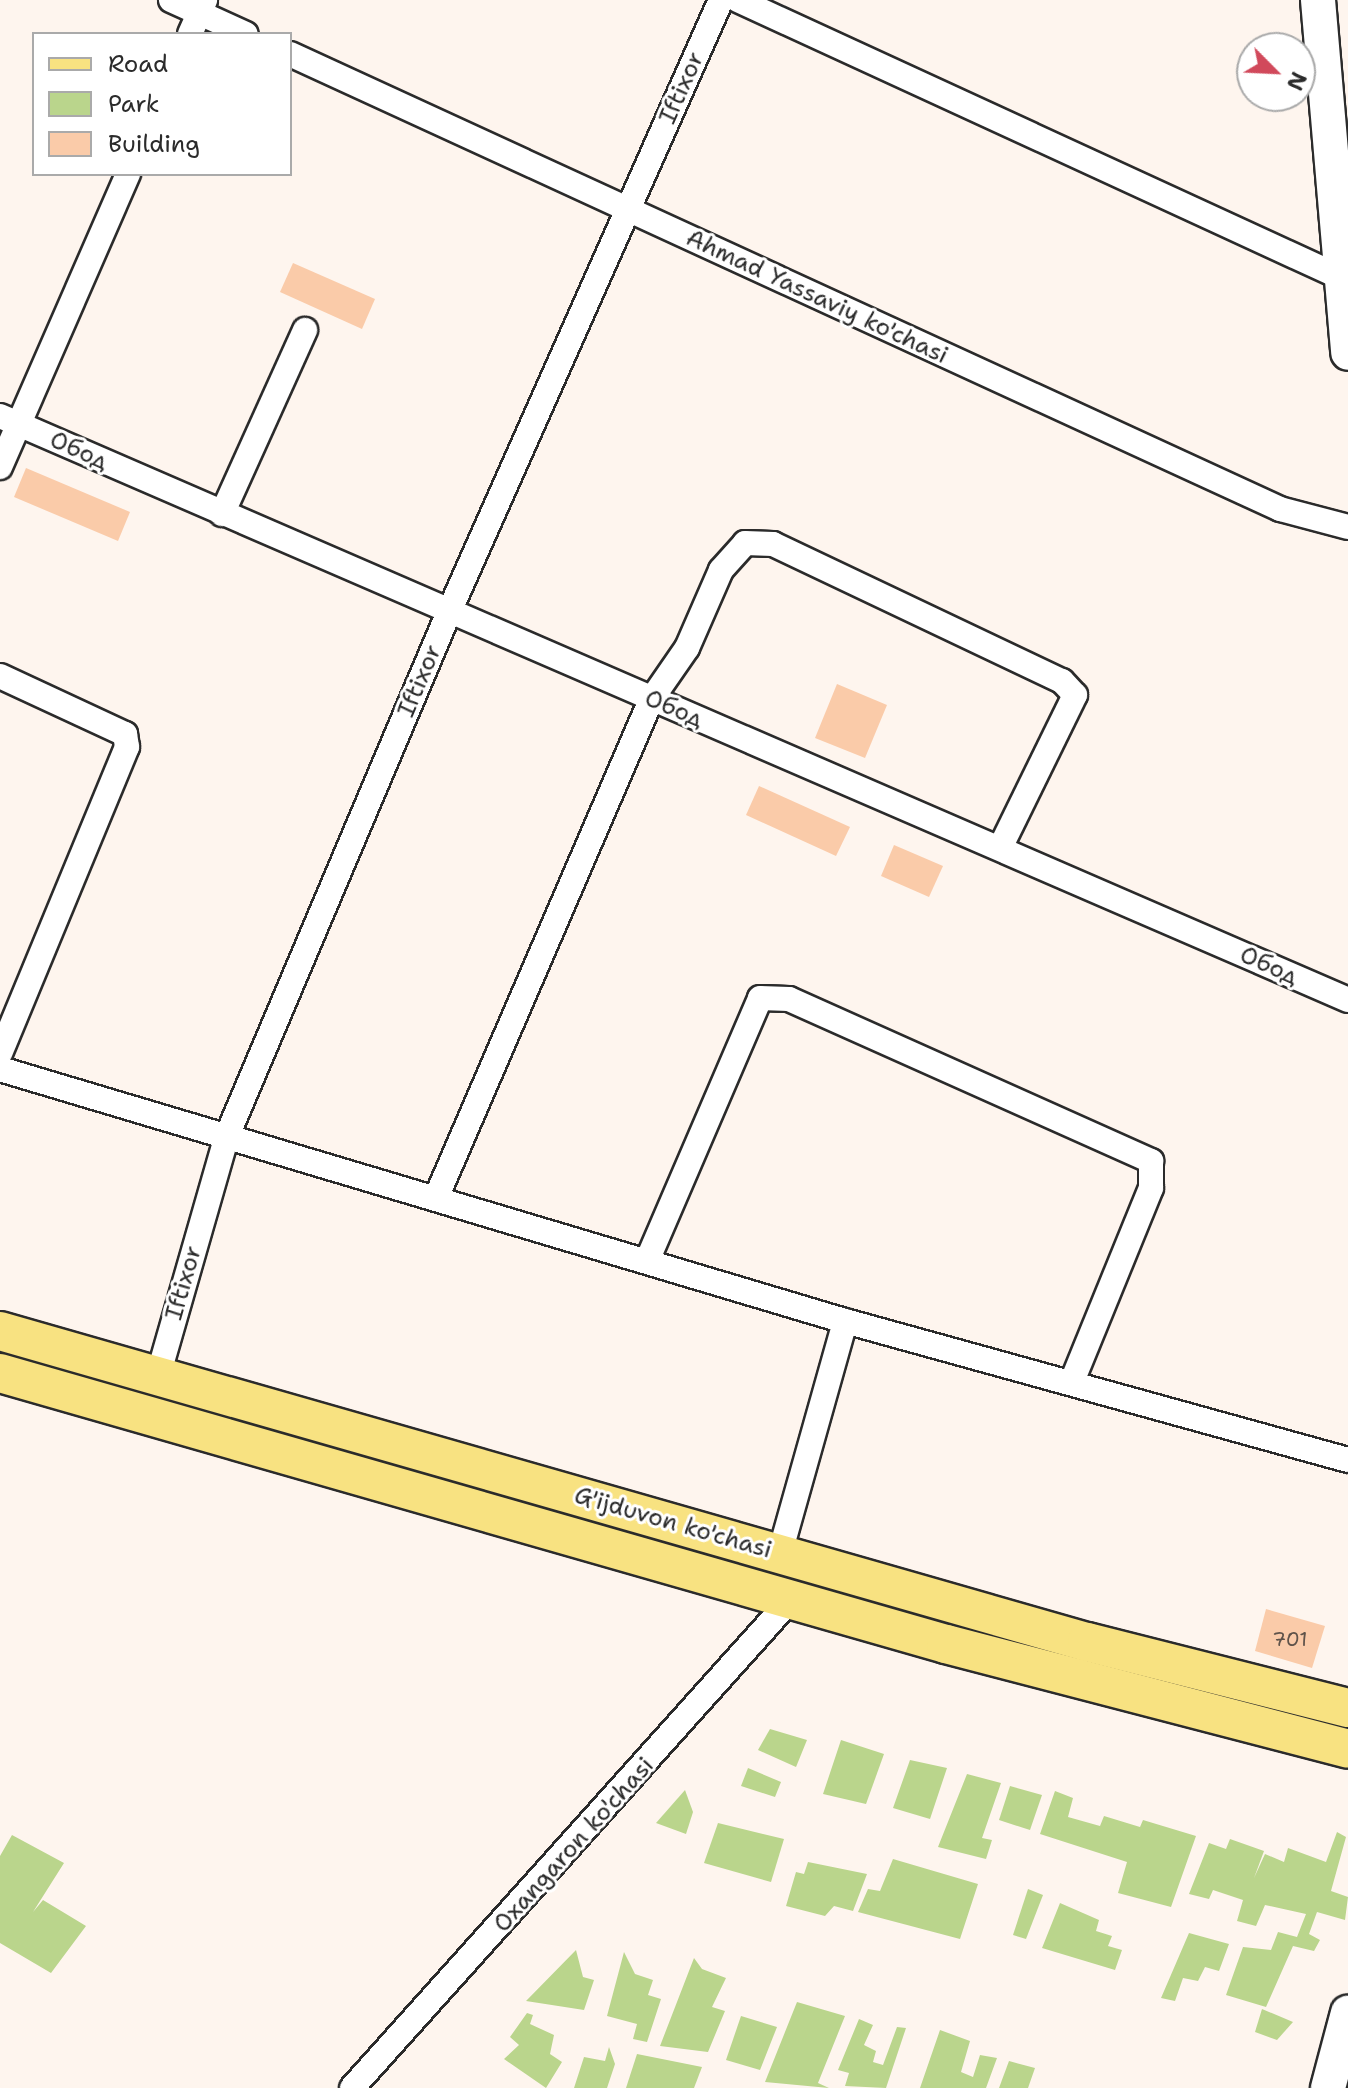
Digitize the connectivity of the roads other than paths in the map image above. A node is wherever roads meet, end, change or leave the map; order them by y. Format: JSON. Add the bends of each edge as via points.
{"nodes":[{"id":1,"x":171,"y":0,"type":"edge"},
{"id":2,"x":721,"y":0,"type":"edge"},
{"id":3,"x":738,"y":0,"type":"edge"},
{"id":4,"x":1318,"y":0,"type":"edge"},
{"id":5,"x":198,"y":16,"type":"edge"},
{"id":6,"x":241,"y":32,"type":"edge"},
{"id":7,"x":292,"y":55,"type":"edge"},
{"id":8,"x":127,"y":176,"type":"edge"},
{"id":9,"x":628,"y":210,"type":"junction"},
{"id":10,"x":1340,"y":277,"type":"junction"},
{"id":11,"x":305,"y":330,"type":"dead end"},
{"id":12,"x":1347,"y":341,"type":"edge"},
{"id":13,"x":9,"y":420,"type":"edge"},
{"id":14,"x":0,"y":467,"type":"edge"},
{"id":15,"x":222,"y":514,"type":"junction"},
{"id":16,"x":1348,"y":527,"type":"edge"},
{"id":17,"x":449,"y":612,"type":"junction"},
{"id":18,"x":0,"y":676,"type":"edge"},
{"id":19,"x":651,"y":700,"type":"junction"},
{"id":20,"x":1000,"y":848,"type":"junction"},
{"id":21,"x":1348,"y":1000,"type":"edge"},
{"id":22,"x":0,"y":1053,"type":"edge"},
{"id":23,"x":0,"y":1069,"type":"edge"},
{"id":24,"x":227,"y":1136,"type":"junction"},
{"id":25,"x":436,"y":1198,"type":"junction"},
{"id":26,"x":647,"y":1261,"type":"junction"},
{"id":27,"x":845,"y":1321,"type":"junction"},
{"id":28,"x":0,"y":1331,"type":"edge"},
{"id":29,"x":0,"y":1373,"type":"edge"},
{"id":30,"x":158,"y":1376,"type":"junction"},
{"id":31,"x":1072,"y":1382,"type":"junction"},
{"id":32,"x":1348,"y":1460,"type":"edge"},
{"id":33,"x":780,"y":1553,"type":"junction"},
{"id":34,"x":792,"y":1598,"type":"junction"},
{"id":35,"x":1348,"y":1708,"type":"edge"},
{"id":36,"x":1348,"y":1749,"type":"edge"},
{"id":37,"x":1348,"y":2013,"type":"edge"},
{"id":38,"x":352,"y":2088,"type":"edge"},
{"id":39,"x":1328,"y":2088,"type":"edge"}],
"edges":[{"from":1,"to":5,"type":"street"},
{"from":2,"to":9,"type":"street","name":"Iftixor"},
{"from":3,"to":10,"type":"street"},
{"from":4,"to":10,"type":"main road"},
{"from":5,"to":6,"type":"street"},
{"from":7,"to":9,"type":"street","name":"Ahmad Yassaviy ko'chasi"},
{"from":8,"to":13,"type":"street"},
{"from":9,"to":16,"type":"street","name":"Ahmad Yassaviy ko'chasi","via":[[1280,509]]},
{"from":9,"to":17,"type":"street","name":"Iftixor"},
{"from":10,"to":12,"type":"main road"},
{"from":11,"to":15,"type":"street"},
{"from":13,"to":14,"type":"street"},
{"from":13,"to":15,"type":"street","name":"Обод"},
{"from":15,"to":17,"type":"street","name":"Обод"},
{"from":17,"to":19,"type":"street","name":"Обод"},
{"from":17,"to":24,"type":"street","name":"Iftixor"},
{"from":18,"to":22,"type":"street","via":[[125,734],[127,747]]},
{"from":19,"to":20,"type":"street","name":"Обод"},
{"from":19,"to":20,"type":"street","via":[[687,648],[721,570],[745,543],[773,544],[1062,681],[1075,695]]},
{"from":19,"to":25,"type":"street"},
{"from":20,"to":21,"type":"street","name":"Обод"},
{"from":23,"to":24,"type":"street"},
{"from":24,"to":25,"type":"street"},
{"from":24,"to":30,"type":"street","name":"Iftixor"},
{"from":25,"to":26,"type":"street"},
{"from":26,"to":27,"type":"street"},
{"from":26,"to":31,"type":"street","via":[[760,998],[789,999],[1151,1161],[1151,1188]]},
{"from":27,"to":31,"type":"street"},
{"from":27,"to":33,"type":"street"},
{"from":28,"to":30,"type":"main road","name":"G'ijduvon ko'chasi"},
{"from":29,"to":34,"type":"main road","name":"G'ijduvon ko'chasi"},
{"from":30,"to":33,"type":"main road","name":"G'ijduvon ko'chasi"},
{"from":31,"to":32,"type":"street"},
{"from":33,"to":35,"type":"main road","name":"G'ijduvon ko'chasi","via":[[1102,1646]]},
{"from":34,"to":36,"type":"main road","name":"G'ijduvon ko'chasi","via":[[1181,1709]]},
{"from":34,"to":38,"type":"street","name":"Oxangaron ko'chasi"},
{"from":37,"to":39,"type":"main road"}]}
